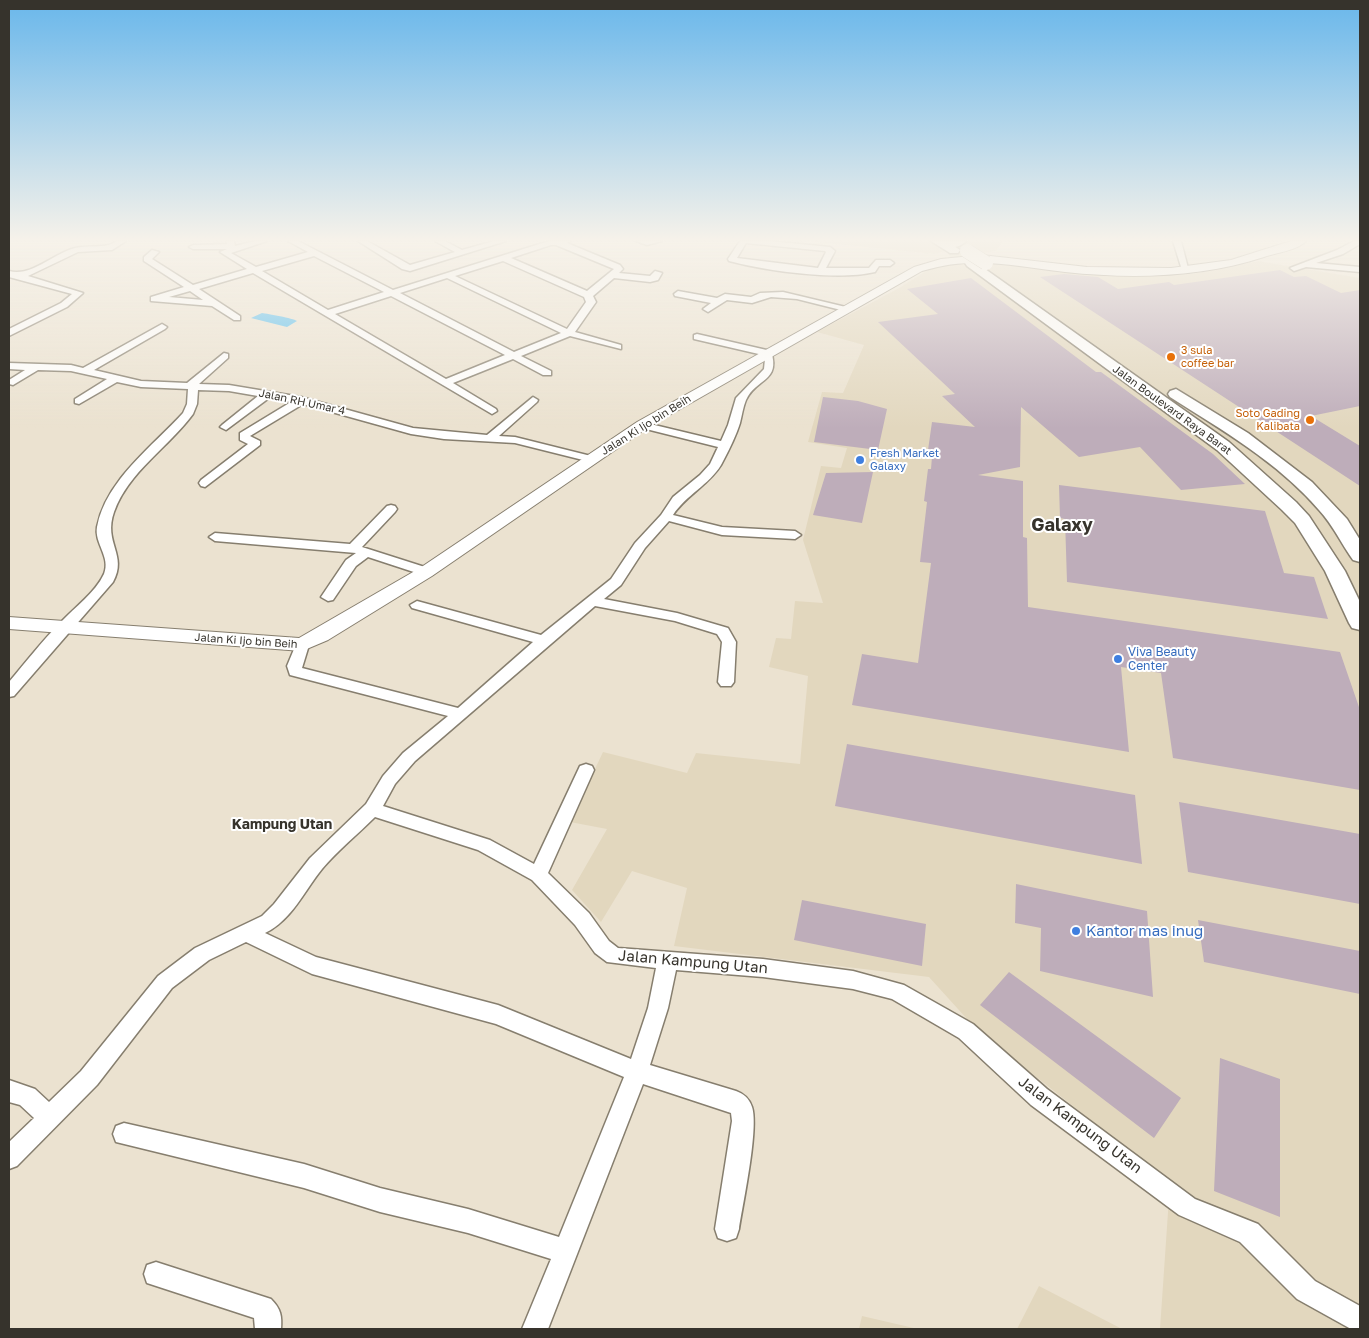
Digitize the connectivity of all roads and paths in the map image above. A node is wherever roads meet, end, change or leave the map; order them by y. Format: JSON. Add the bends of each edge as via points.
{"nodes":[{"id":1,"x":67,"y":303,"type":"edge"},
{"id":2,"x":212,"y":303,"type":"edge"},
{"id":3,"x":312,"y":303,"type":"edge"},
{"id":4,"x":358,"y":303,"type":"edge"},
{"id":5,"x":411,"y":303,"type":"edge"},
{"id":6,"x":507,"y":303,"type":"edge"},
{"id":7,"x":590,"y":303,"type":"edge"},
{"id":8,"x":714,"y":303,"type":"edge"},
{"id":9,"x":825,"y":303,"type":"edge"},
{"id":10,"x":854,"y":303,"type":"edge"},
{"id":11,"x":1036,"y":303,"type":"edge"},
{"id":12,"x":845,"y":308,"type":"junction"},
{"id":13,"x":708,"y":309,"type":"dead end"},
{"id":14,"x":328,"y":313,"type":"junction"},
{"id":15,"x":237,"y":318,"type":"dead end"},
{"id":16,"x":162,"y":327,"type":"dead end"},
{"id":17,"x":9,"y":333,"type":"edge"},
{"id":18,"x":570,"y":333,"type":"junction"},
{"id":19,"x":697,"y":337,"type":"dead end"},
{"id":20,"x":618,"y":347,"type":"dead end"},
{"id":21,"x":767,"y":353,"type":"junction"},
{"id":22,"x":224,"y":356,"type":"dead end"},
{"id":23,"x":512,"y":356,"type":"junction"},
{"id":24,"x":1117,"y":362,"type":"junction"},
{"id":25,"x":9,"y":366,"type":"edge"},
{"id":26,"x":34,"y":368,"type":"junction"},
{"id":27,"x":85,"y":371,"type":"junction"},
{"id":28,"x":547,"y":373,"type":"dead end"},
{"id":29,"x":114,"y":379,"type":"junction"},
{"id":30,"x":13,"y":382,"type":"dead end"},
{"id":31,"x":445,"y":383,"type":"junction"},
{"id":32,"x":192,"y":386,"type":"junction"},
{"id":33,"x":267,"y":394,"type":"junction"},
{"id":34,"x":80,"y":400,"type":"dead end"},
{"id":35,"x":301,"y":400,"type":"junction"},
{"id":36,"x":533,"y":400,"type":"dead end"},
{"id":37,"x":492,"y":411,"type":"dead end"},
{"id":38,"x":642,"y":425,"type":"junction"},
{"id":39,"x":226,"y":427,"type":"dead end"},
{"id":40,"x":490,"y":438,"type":"junction"},
{"id":41,"x":722,"y":445,"type":"junction"},
{"id":42,"x":591,"y":459,"type":"junction"},
{"id":43,"x":206,"y":483,"type":"dead end"},
{"id":44,"x":391,"y":509,"type":"dead end"},
{"id":45,"x":666,"y":518,"type":"junction"},
{"id":46,"x":795,"y":535,"type":"dead end"},
{"id":47,"x":215,"y":537,"type":"dead end"},
{"id":48,"x":353,"y":548,"type":"junction"},
{"id":49,"x":367,"y":552,"type":"junction"},
{"id":50,"x":1360,"y":556,"type":"edge"},
{"id":51,"x":426,"y":572,"type":"junction"},
{"id":52,"x":328,"y":597,"type":"dead end"},
{"id":53,"x":593,"y":601,"type":"junction"},
{"id":54,"x":417,"y":606,"type":"dead end"},
{"id":55,"x":9,"y":623,"type":"edge"},
{"id":56,"x":1360,"y":623,"type":"edge"},
{"id":57,"x":66,"y":626,"type":"junction"},
{"id":58,"x":544,"y":640,"type":"junction"},
{"id":59,"x":302,"y":645,"type":"junction"},
{"id":60,"x":726,"y":682,"type":"dead end"},
{"id":61,"x":9,"y":692,"type":"edge"},
{"id":62,"x":461,"y":714,"type":"junction"},
{"id":63,"x":586,"y":770,"type":"dead end"},
{"id":64,"x":372,"y":808,"type":"junction"},
{"id":65,"x":538,"y":875,"type":"junction"},
{"id":66,"x":247,"y":933,"type":"junction"},
{"id":67,"x":668,"y":960,"type":"junction"},
{"id":68,"x":637,"y":1072,"type":"junction"},
{"id":69,"x":9,"y":1091,"type":"edge"},
{"id":70,"x":51,"y":1118,"type":"junction"},
{"id":71,"x":124,"y":1134,"type":"dead end"},
{"id":72,"x":9,"y":1158,"type":"edge"},
{"id":73,"x":727,"y":1229,"type":"dead end"},
{"id":74,"x":566,"y":1251,"type":"junction"},
{"id":75,"x":156,"y":1274,"type":"dead end"},
{"id":76,"x":1360,"y":1320,"type":"edge"},
{"id":77,"x":268,"y":1329,"type":"edge"},
{"id":78,"x":535,"y":1329,"type":"edge"}],
"edges":[{"from":1,"to":17,"type":"street"},
{"from":2,"to":15,"type":"street"},
{"from":3,"to":14,"type":"street"},
{"from":4,"to":14,"type":"street"},
{"from":5,"to":23,"type":"street"},
{"from":6,"to":18,"type":"street"},
{"from":7,"to":18,"type":"street"},
{"from":8,"to":13,"type":"street"},
{"from":9,"to":12,"type":"street"},
{"from":10,"to":12,"type":"street","name":"Jalan Ki Ijo bin Beih"},
{"from":11,"to":24,"type":"main road","name":"Jalan Boulevard Raya Barat"},
{"from":12,"to":21,"type":"street","name":"Jalan Ki Ijo bin Beih"},
{"from":14,"to":31,"type":"street"},
{"from":16,"to":27,"type":"street"},
{"from":18,"to":20,"type":"street"},
{"from":18,"to":23,"type":"street"},
{"from":19,"to":21,"type":"street"},
{"from":21,"to":38,"type":"street","name":"Jalan Ki Ijo bin Beih"},
{"from":21,"to":41,"type":"street","via":[[769,370],[744,392],[734,424]]},
{"from":22,"to":32,"type":"street"},
{"from":23,"to":28,"type":"street"},
{"from":23,"to":31,"type":"street"},
{"from":24,"to":50,"type":"main road","name":"Jalan Boulevard Raya Barat","via":[[1247,440],[1308,488],[1339,522]]},
{"from":24,"to":56,"type":"main road","name":"Jalan Boulevard Raya Barat","via":[[1223,446],[1289,506],[1302,520],[1335,571]]},
{"from":25,"to":26,"type":"street","name":"Jalan RH Umar 4"},
{"from":26,"to":27,"type":"street","name":"Jalan RH Umar 4"},
{"from":26,"to":30,"type":"street"},
{"from":27,"to":29,"type":"street","name":"Jalan RH Umar 4"},
{"from":29,"to":32,"type":"street","name":"Jalan RH Umar 4","via":[[141,384]]},
{"from":29,"to":34,"type":"street"},
{"from":31,"to":37,"type":"street"},
{"from":32,"to":33,"type":"street","name":"Jalan RH Umar 4"},
{"from":32,"to":57,"type":"street","via":[[192,404],[188,414],[124,483],[113,500],[103,528],[114,566],[111,575]]},
{"from":33,"to":35,"type":"street","name":"Jalan RH Umar 4"},
{"from":33,"to":39,"type":"street"},
{"from":35,"to":40,"type":"street","name":"Jalan RH Umar 4","via":[[411,431]]},
{"from":35,"to":43,"type":"street","via":[[244,435],[256,443]]},
{"from":36,"to":40,"type":"street"},
{"from":38,"to":41,"type":"street"},
{"from":38,"to":42,"type":"street","name":"Jalan Ki Ijo bin Beih"},
{"from":40,"to":42,"type":"street","name":"Jalan RH Umar 4","via":[[537,444]]},
{"from":41,"to":45,"type":"street","via":[[715,465],[684,492]]},
{"from":42,"to":51,"type":"street","name":"Jalan Ki Ijo bin Beih"},
{"from":44,"to":48,"type":"street"},
{"from":45,"to":46,"type":"street","via":[[722,531]]},
{"from":45,"to":53,"type":"street","via":[[640,546],[616,582]]},
{"from":47,"to":48,"type":"street"},
{"from":48,"to":49,"type":"street"},
{"from":49,"to":51,"type":"street"},
{"from":49,"to":52,"type":"street","via":[[352,563]]},
{"from":51,"to":59,"type":"street","name":"Jalan Ki Ijo bin Beih"},
{"from":53,"to":58,"type":"street"},
{"from":53,"to":60,"type":"street","via":[[723,630],[729,642]]},
{"from":54,"to":58,"type":"street"},
{"from":55,"to":57,"type":"street","name":"Jalan Ki Ijo bin Beih"},
{"from":57,"to":59,"type":"street","name":"Jalan Ki Ijo bin Beih"},
{"from":57,"to":61,"type":"street"},
{"from":58,"to":62,"type":"street"},
{"from":59,"to":62,"type":"street","via":[[295,671]]},
{"from":62,"to":64,"type":"street","via":[[410,757]]},
{"from":63,"to":65,"type":"street"},
{"from":64,"to":65,"type":"street","name":"Jalan Kampung Utan","via":[[484,845]]},
{"from":64,"to":66,"type":"street","via":[[316,863],[281,910],[269,922]]},
{"from":65,"to":67,"type":"street","name":"Jalan Kampung Utan","via":[[582,919],[607,952],[614,956]]},
{"from":66,"to":68,"type":"street","via":[[312,965],[498,1015]]},
{"from":66,"to":70,"type":"street","via":[[202,954],[165,982],[89,1078]]},
{"from":67,"to":68,"type":"street","via":[[658,1008]]},
{"from":67,"to":76,"type":"street","name":"Jalan Kampung Utan","via":[[835,978],[897,991],[966,1031],[1039,1097],[1187,1207],[1249,1233],[1306,1290]]},
{"from":68,"to":73,"type":"street","via":[[736,1102],[741,1108],[743,1121]]},
{"from":68,"to":74,"type":"street"},
{"from":69,"to":70,"type":"street","via":[[27,1097]]},
{"from":70,"to":72,"type":"street"},
{"from":71,"to":74,"type":"street","via":[[295,1174],[380,1200],[468,1220]]},
{"from":74,"to":78,"type":"street"},
{"from":75,"to":77,"type":"street","via":[[262,1308],[269,1315]]}]}
